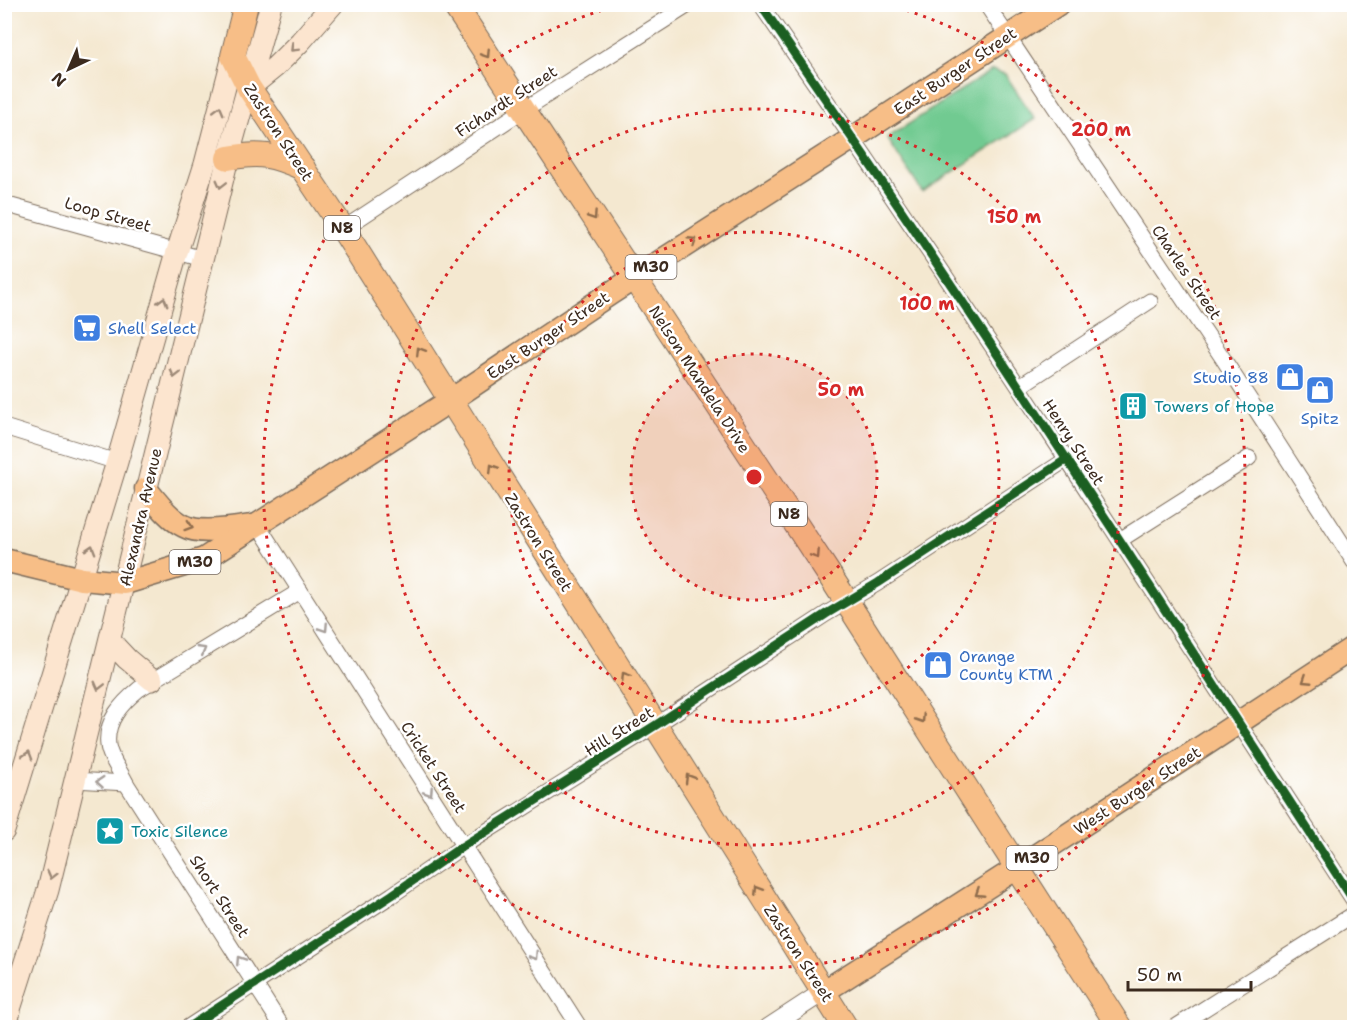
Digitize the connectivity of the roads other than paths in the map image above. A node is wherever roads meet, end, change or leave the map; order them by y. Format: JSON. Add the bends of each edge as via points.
{"nodes":[{"id":1,"x":246,"y":4,"type":"edge"},
{"id":2,"x":271,"y":4,"type":"edge"},
{"id":3,"x":333,"y":4,"type":"edge"},
{"id":4,"x":454,"y":4,"type":"edge"},
{"id":5,"x":690,"y":4,"type":"edge"},
{"id":6,"x":760,"y":4,"type":"edge"},
{"id":7,"x":986,"y":4,"type":"edge"},
{"id":8,"x":1058,"y":4,"type":"edge"},
{"id":9,"x":1007,"y":36,"type":"junction"},
{"id":10,"x":233,"y":56,"type":"junction"},
{"id":11,"x":249,"y":88,"type":"junction"},
{"id":12,"x":522,"y":111,"type":"junction"},
{"id":13,"x":853,"y":138,"type":"junction"},
{"id":14,"x":228,"y":158,"type":"junction"},
{"id":15,"x":303,"y":168,"type":"junction"},
{"id":16,"x":4,"y":204,"type":"edge"},
{"id":17,"x":343,"y":229,"type":"junction"},
{"id":18,"x":177,"y":252,"type":"junction"},
{"id":19,"x":203,"y":259,"type":"junction"},
{"id":20,"x":634,"y":278,"type":"junction"},
{"id":21,"x":1150,"y":301,"type":"dead end"},
{"id":22,"x":1020,"y":386,"type":"junction"},
{"id":23,"x":452,"y":400,"type":"junction"},
{"id":24,"x":4,"y":427,"type":"edge"},
{"id":25,"x":1249,"y":458,"type":"dead end"},
{"id":26,"x":1067,"y":459,"type":"junction"},
{"id":27,"x":117,"y":462,"type":"junction"},
{"id":28,"x":146,"y":489,"type":"junction"},
{"id":29,"x":258,"y":525,"type":"junction"},
{"id":30,"x":1120,"y":540,"type":"junction"},
{"id":31,"x":4,"y":560,"type":"edge"},
{"id":32,"x":1354,"y":562,"type":"edge"},
{"id":33,"x":82,"y":579,"type":"junction"},
{"id":34,"x":124,"y":583,"type":"junction"},
{"id":35,"x":300,"y":591,"type":"junction"},
{"id":36,"x":846,"y":601,"type":"junction"},
{"id":37,"x":110,"y":641,"type":"junction"},
{"id":38,"x":1354,"y":647,"type":"edge"},
{"id":39,"x":152,"y":680,"type":"junction"},
{"id":40,"x":1239,"y":723,"type":"junction"},
{"id":41,"x":656,"y":725,"type":"junction"},
{"id":42,"x":75,"y":780,"type":"junction"},
{"id":43,"x":126,"y":783,"type":"junction"},
{"id":44,"x":4,"y":831,"type":"edge"},
{"id":45,"x":463,"y":846,"type":"junction"},
{"id":46,"x":1017,"y":868,"type":"junction"},
{"id":47,"x":1354,"y":901,"type":"edge"},
{"id":48,"x":1354,"y":914,"type":"edge"},
{"id":49,"x":255,"y":983,"type":"junction"},
{"id":50,"x":823,"y":992,"type":"junction"},
{"id":51,"x":6,"y":1028,"type":"edge"},
{"id":52,"x":187,"y":1028,"type":"edge"},
{"id":53,"x":283,"y":1028,"type":"edge"},
{"id":54,"x":580,"y":1028,"type":"edge"},
{"id":55,"x":768,"y":1028,"type":"edge"},
{"id":56,"x":846,"y":1028,"type":"edge"},
{"id":57,"x":1120,"y":1028,"type":"edge"},
{"id":58,"x":1174,"y":1028,"type":"edge"}],
"edges":[{"from":1,"to":10,"type":"highway","name":"Alexandra Avenue"},
{"from":2,"to":11,"type":"main road","name":"Alexandra Avenue"},
{"from":3,"to":11,"type":"main road","one_way":true,"via":[[292,50]]},
{"from":4,"to":12,"type":"highway","name":"Nelson Mandela Drive","number":"N8","one_way":true},
{"from":5,"to":12,"type":"street","name":"Fichardt Street"},
{"from":6,"to":13,"type":"street","name":"Henry Street"},
{"from":7,"to":9,"type":"street","name":"Charles Street"},
{"from":8,"to":9,"type":"main road","name":"East Burger Street","number":"M30"},
{"from":9,"to":13,"type":"main road","name":"East Burger Street","number":"M30"},
{"from":9,"to":32,"type":"street","name":"Charles Street"},
{"from":10,"to":11,"type":"highway","name":"Zastron Street","number":"N8"},
{"from":18,"to":10,"type":"main road","name":"Alexandra Avenue","one_way":true},
{"from":11,"to":14,"type":"main road","name":"Alexandra Avenue"},
{"from":11,"to":15,"type":"highway","name":"Zastron Street","number":"N8"},
{"from":12,"to":17,"type":"street","name":"Fichardt Street"},
{"from":12,"to":20,"type":"highway","name":"Nelson Mandela Drive","number":"N8","one_way":true},
{"from":20,"to":13,"type":"main road","name":"East Burger Street","number":"M30","one_way":true},
{"from":13,"to":22,"type":"street","name":"Henry Street"},
{"from":14,"to":15,"type":"highway","via":[[249,154],[274,156]]},
{"from":14,"to":19,"type":"main road","name":"Alexandra Avenue","one_way":true},
{"from":15,"to":17,"type":"highway","name":"Zastron Street","number":"N8"},
{"from":16,"to":18,"type":"street","name":"Loop Street"},
{"from":23,"to":17,"type":"highway","name":"Zastron Street","number":"N8","one_way":true},
{"from":18,"to":19,"type":"street","name":"Loop Street"},
{"from":27,"to":18,"type":"main road","name":"Alexandra Avenue","one_way":true},
{"from":19,"to":28,"type":"main road","name":"Alexandra Avenue","one_way":true},
{"from":20,"to":23,"type":"main road","name":"East Burger Street","number":"M30"},
{"from":20,"to":36,"type":"highway","name":"Nelson Mandela Drive","number":"N8","one_way":true},
{"from":21,"to":22,"type":"street"},
{"from":22,"to":26,"type":"street","name":"Henry Street"},
{"from":23,"to":29,"type":"main road","name":"East Burger Street","number":"M30"},
{"from":41,"to":23,"type":"highway","name":"Zastron Street","number":"N8","one_way":true},
{"from":24,"to":27,"type":"street"},
{"from":25,"to":30,"type":"street"},
{"from":26,"to":30,"type":"street","name":"Henry Street"},
{"from":26,"to":36,"type":"street","name":"Hill Street"},
{"from":33,"to":27,"type":"main road","name":"Alexandra Avenue","one_way":true},
{"from":28,"to":29,"type":"main road","one_way":true,"via":[[185,527],[208,530]]},
{"from":28,"to":34,"type":"main road","name":"Alexandra Avenue"},
{"from":29,"to":34,"type":"main road","name":"East Burger Street","number":"M30","via":[[204,559]]},
{"from":29,"to":35,"type":"street","name":"Cricket Street"},
{"from":30,"to":40,"type":"street","name":"Henry Street"},
{"from":31,"to":33,"type":"main road","number":"M30"},
{"from":33,"to":34,"type":"main road","name":"East Burger Street","number":"M30"},
{"from":44,"to":33,"type":"main road","name":"Alexandra Avenue","one_way":true},
{"from":34,"to":37,"type":"main road","name":"Alexandra Avenue"},
{"from":39,"to":35,"type":"street","one_way":true},
{"from":35,"to":45,"type":"street","name":"Cricket Street","one_way":true},
{"from":36,"to":41,"type":"street","name":"Hill Street"},
{"from":36,"to":46,"type":"highway","name":"Nelson Mandela Drive","number":"N8","one_way":true},
{"from":37,"to":39,"type":"main road"},
{"from":37,"to":42,"type":"main road","name":"Alexandra Avenue","one_way":true},
{"from":38,"to":40,"type":"main road","name":"West Burger Street","number":"M30","one_way":true},
{"from":39,"to":43,"type":"street","name":"Short Street","via":[[127,699],[109,727],[108,746]]},
{"from":40,"to":46,"type":"main road","name":"West Burger Street","number":"M30"},
{"from":40,"to":47,"type":"street","name":"Henry Street"},
{"from":41,"to":45,"type":"street","name":"Hill Street"},
{"from":50,"to":41,"type":"highway","name":"Zastron Street","number":"N8","one_way":true},
{"from":43,"to":42,"type":"street","one_way":true},
{"from":42,"to":51,"type":"main road","name":"Alexandra Avenue","one_way":true,"via":[[48,890]]},
{"from":49,"to":43,"type":"street","name":"Short Street","one_way":true},
{"from":45,"to":49,"type":"street","name":"Hill Street"},
{"from":45,"to":54,"type":"street","name":"Cricket Street","one_way":true},
{"from":46,"to":50,"type":"main road","name":"West Burger Street","number":"M30","one_way":true},
{"from":46,"to":57,"type":"highway","name":"Nelson Mandela Drive","number":"N8"},
{"from":48,"to":58,"type":"street"},
{"from":49,"to":52,"type":"street","name":"Hill Street"},
{"from":49,"to":53,"type":"street","name":"Short Street"},
{"from":50,"to":55,"type":"street","name":"West Burger Street"},
{"from":50,"to":56,"type":"highway","name":"Zastron Street","number":"N8"}]}
